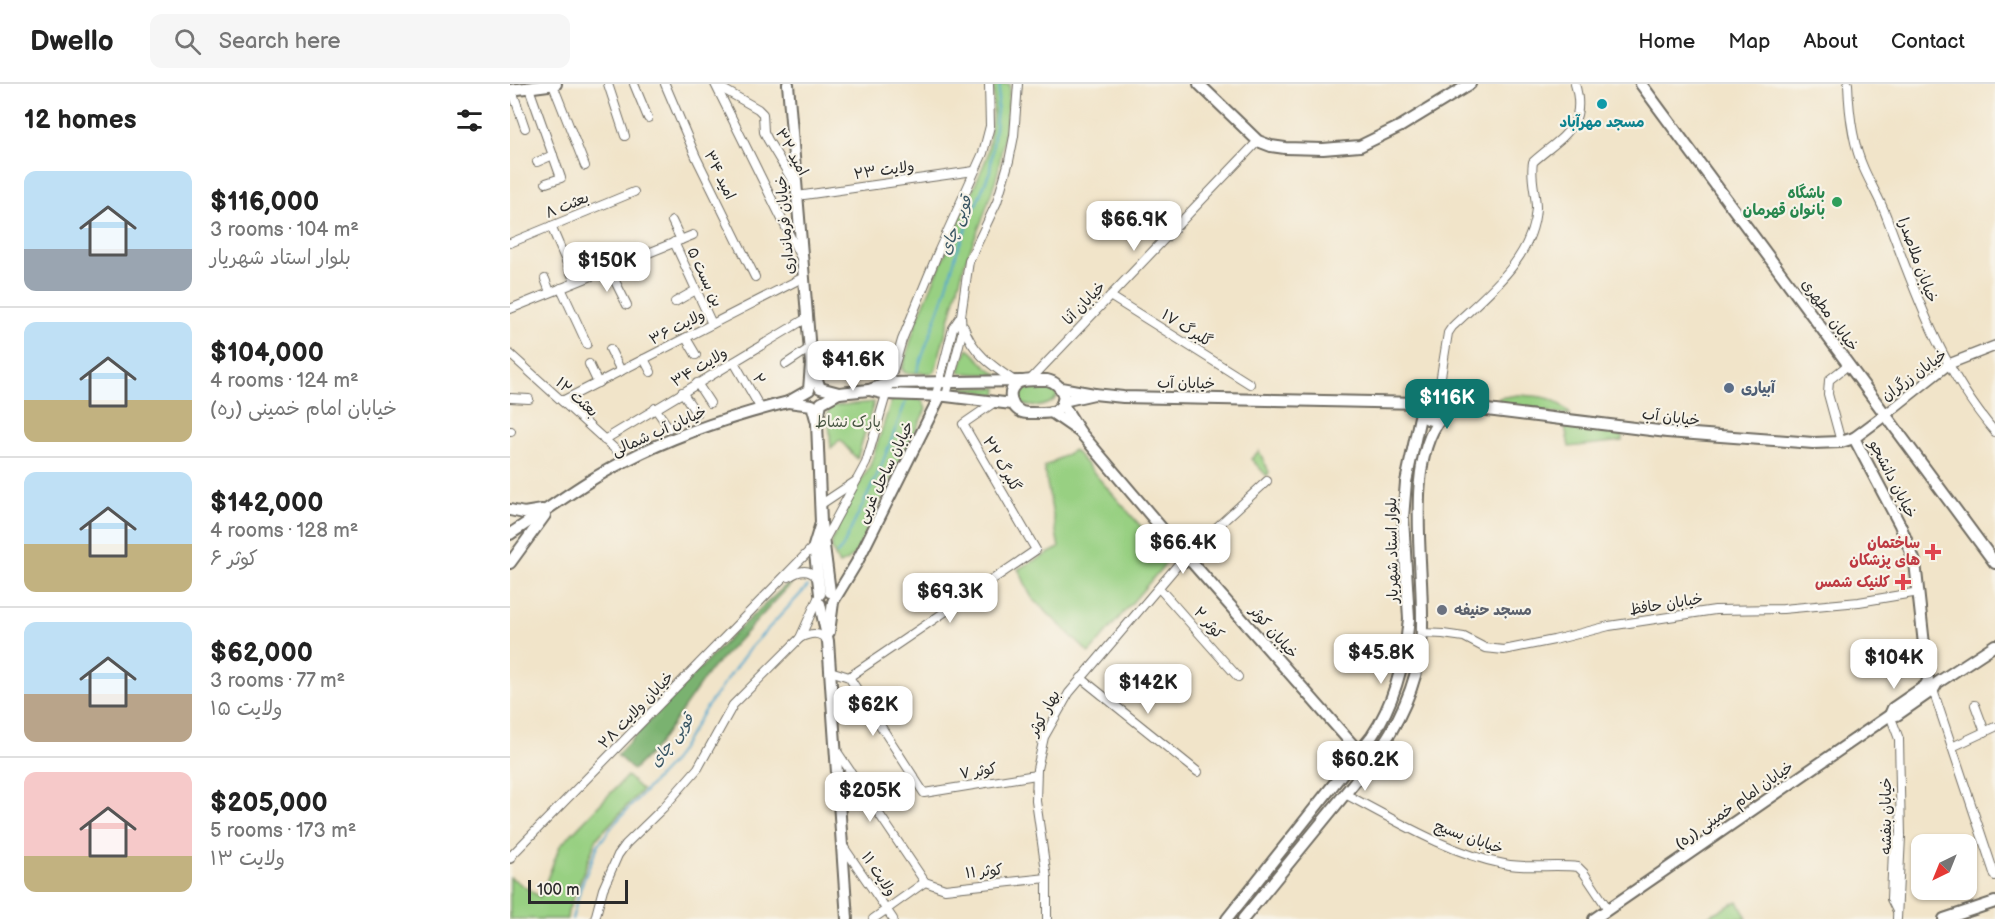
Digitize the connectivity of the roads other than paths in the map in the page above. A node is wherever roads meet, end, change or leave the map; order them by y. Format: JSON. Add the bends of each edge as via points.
{"nodes":[{"id":1,"x":608,"y":84,"type":"edge"},
{"id":2,"x":634,"y":84,"type":"edge"},
{"id":3,"x":665,"y":84,"type":"edge"},
{"id":4,"x":715,"y":84,"type":"edge"},
{"id":5,"x":788,"y":84,"type":"edge"},
{"id":6,"x":989,"y":84,"type":"edge"},
{"id":7,"x":1018,"y":84,"type":"edge"},
{"id":8,"x":1199,"y":84,"type":"edge"},
{"id":9,"x":1470,"y":84,"type":"edge"},
{"id":10,"x":1575,"y":84,"type":"edge"},
{"id":11,"x":1641,"y":84,"type":"edge"},
{"id":12,"x":1848,"y":84,"type":"edge"},
{"id":13,"x":555,"y":85,"type":"edge"},
{"id":14,"x":529,"y":88,"type":"junction"},
{"id":15,"x":511,"y":90,"type":"edge"},
{"id":16,"x":648,"y":118,"type":"dead end"},
{"id":17,"x":525,"y":128,"type":"dead end"},
{"id":18,"x":625,"y":136,"type":"dead end"},
{"id":19,"x":1258,"y":141,"type":"junction"},
{"id":20,"x":553,"y":155,"type":"junction"},
{"id":21,"x":537,"y":162,"type":"dead end"},
{"id":22,"x":585,"y":166,"type":"dead end"},
{"id":23,"x":974,"y":171,"type":"junction"},
{"id":24,"x":546,"y":183,"type":"dead end"},
{"id":25,"x":634,"y":192,"type":"dead end"},
{"id":26,"x":797,"y":192,"type":"junction"},
{"id":27,"x":672,"y":221,"type":"dead end"},
{"id":28,"x":551,"y":226,"type":"junction"},
{"id":29,"x":693,"y":235,"type":"dead end"},
{"id":30,"x":677,"y":241,"type":"junction"},
{"id":31,"x":510,"y":243,"type":"edge"},
{"id":32,"x":803,"y":262,"type":"junction"},
{"id":33,"x":609,"y":269,"type":"junction"},
{"id":34,"x":755,"y":277,"type":"dead end"},
{"id":35,"x":804,"y":277,"type":"junction"},
{"id":36,"x":545,"y":279,"type":"dead end"},
{"id":37,"x":575,"y":282,"type":"junction"},
{"id":38,"x":561,"y":288,"type":"junction"},
{"id":39,"x":696,"y":290,"type":"junction"},
{"id":40,"x":550,"y":292,"type":"junction"},
{"id":41,"x":1110,"y":296,"type":"junction"},
{"id":42,"x":675,"y":302,"type":"dead end"},
{"id":43,"x":627,"y":305,"type":"dead end"},
{"id":44,"x":510,"y":309,"type":"edge"},
{"id":45,"x":961,"y":316,"type":"junction"},
{"id":46,"x":807,"y":318,"type":"junction"},
{"id":47,"x":712,"y":324,"type":"junction"},
{"id":48,"x":686,"y":338,"type":"junction"},
{"id":49,"x":587,"y":344,"type":"dead end"},
{"id":50,"x":1995,"y":346,"type":"edge"},
{"id":51,"x":810,"y":348,"type":"junction"},
{"id":52,"x":610,"y":349,"type":"dead end"},
{"id":53,"x":510,"y":354,"type":"edge"},
{"id":54,"x":696,"y":355,"type":"dead end"},
{"id":55,"x":644,"y":359,"type":"junction"},
{"id":56,"x":734,"y":362,"type":"junction"},
{"id":57,"x":589,"y":364,"type":"dead end"},
{"id":58,"x":786,"y":364,"type":"dead end"},
{"id":59,"x":1949,"y":364,"type":"junction"},
{"id":60,"x":1848,"y":365,"type":"junction"},
{"id":61,"x":621,"y":371,"type":"junction"},
{"id":62,"x":651,"y":372,"type":"dead end"},
{"id":63,"x":1022,"y":381,"type":"junction"},
{"id":64,"x":943,"y":382,"type":"junction"},
{"id":65,"x":598,"y":383,"type":"junction"},
{"id":66,"x":697,"y":383,"type":"junction"},
{"id":67,"x":1250,"y":384,"type":"dead end"},
{"id":68,"x":1061,"y":388,"type":"junction"},
{"id":69,"x":814,"y":389,"type":"junction"},
{"id":70,"x":888,"y":389,"type":"junction"},
{"id":71,"x":682,"y":392,"type":"junction"},
{"id":72,"x":839,"y":393,"type":"junction"},
{"id":73,"x":1094,"y":394,"type":"junction"},
{"id":74,"x":1438,"y":395,"type":"junction"},
{"id":75,"x":941,"y":396,"type":"junction"},
{"id":76,"x":510,"y":398,"type":"edge"},
{"id":77,"x":529,"y":399,"type":"dead end"},
{"id":78,"x":562,"y":401,"type":"junction"},
{"id":79,"x":788,"y":402,"type":"junction"},
{"id":80,"x":995,"y":402,"type":"junction"},
{"id":81,"x":1063,"y":402,"type":"junction"},
{"id":82,"x":710,"y":403,"type":"dead end"},
{"id":83,"x":817,"y":404,"type":"junction"},
{"id":84,"x":1012,"y":404,"type":"junction"},
{"id":85,"x":1446,"y":405,"type":"junction"},
{"id":86,"x":1421,"y":407,"type":"junction"},
{"id":87,"x":655,"y":408,"type":"junction"},
{"id":88,"x":760,"y":409,"type":"junction"},
{"id":89,"x":1051,"y":412,"type":"junction"},
{"id":90,"x":697,"y":414,"type":"dead end"},
{"id":91,"x":1885,"y":415,"type":"junction"},
{"id":92,"x":1441,"y":418,"type":"junction"},
{"id":93,"x":669,"y":428,"type":"dead end"},
{"id":94,"x":1080,"y":432,"type":"junction"},
{"id":95,"x":1995,"y":432,"type":"edge"},
{"id":96,"x":1854,"y":438,"type":"junction"},
{"id":97,"x":604,"y":440,"type":"junction"},
{"id":98,"x":1841,"y":442,"type":"junction"},
{"id":99,"x":627,"y":460,"type":"junction"},
{"id":100,"x":857,"y":480,"type":"junction"},
{"id":101,"x":1268,"y":481,"type":"dead end"},
{"id":102,"x":820,"y":505,"type":"junction"},
{"id":103,"x":551,"y":508,"type":"junction"},
{"id":104,"x":510,"y":510,"type":"edge"},
{"id":105,"x":510,"y":534,"type":"edge"},
{"id":106,"x":819,"y":544,"type":"junction"},
{"id":107,"x":1186,"y":555,"type":"junction"},
{"id":108,"x":857,"y":562,"type":"junction"},
{"id":109,"x":510,"y":563,"type":"edge"},
{"id":110,"x":1995,"y":563,"type":"edge"},
{"id":111,"x":818,"y":580,"type":"junction"},
{"id":112,"x":780,"y":583,"type":"junction"},
{"id":113,"x":1159,"y":588,"type":"junction"},
{"id":114,"x":1920,"y":592,"type":"junction"},
{"id":115,"x":826,"y":596,"type":"junction"},
{"id":116,"x":1422,"y":633,"type":"junction"},
{"id":117,"x":1408,"y":634,"type":"junction"},
{"id":118,"x":800,"y":638,"type":"junction"},
{"id":119,"x":828,"y":641,"type":"junction"},
{"id":120,"x":1995,"y":645,"type":"edge"},
{"id":121,"x":830,"y":671,"type":"junction"},
{"id":122,"x":849,"y":677,"type":"junction"},
{"id":123,"x":1238,"y":677,"type":"dead end"},
{"id":124,"x":1081,"y":678,"type":"junction"},
{"id":125,"x":1931,"y":684,"type":"junction"},
{"id":126,"x":1975,"y":705,"type":"dead end"},
{"id":127,"x":1890,"y":715,"type":"junction"},
{"id":128,"x":1995,"y":727,"type":"edge"},
{"id":129,"x":1985,"y":732,"type":"junction"},
{"id":130,"x":1952,"y":747,"type":"junction"},
{"id":131,"x":835,"y":749,"type":"junction"},
{"id":132,"x":1359,"y":752,"type":"junction"},
{"id":133,"x":1197,"y":772,"type":"dead end"},
{"id":134,"x":1036,"y":775,"type":"junction"},
{"id":135,"x":1345,"y":794,"type":"junction"},
{"id":136,"x":1298,"y":829,"type":"junction"},
{"id":137,"x":1310,"y":837,"type":"junction"},
{"id":138,"x":842,"y":844,"type":"junction"},
{"id":139,"x":510,"y":857,"type":"edge"},
{"id":140,"x":1995,"y":876,"type":"edge"},
{"id":141,"x":1047,"y":878,"type":"junction"},
{"id":142,"x":925,"y":882,"type":"junction"},
{"id":143,"x":1995,"y":902,"type":"edge"},
{"id":144,"x":886,"y":909,"type":"junction"},
{"id":145,"x":1608,"y":909,"type":"junction"},
{"id":146,"x":1898,"y":915,"type":"edge"},
{"id":147,"x":595,"y":919,"type":"edge"},
{"id":148,"x":847,"y":919,"type":"edge"},
{"id":149,"x":873,"y":919,"type":"edge"},
{"id":150,"x":893,"y":919,"type":"edge"},
{"id":151,"x":1047,"y":919,"type":"edge"},
{"id":152,"x":1227,"y":919,"type":"edge"},
{"id":153,"x":1243,"y":919,"type":"edge"},
{"id":154,"x":1594,"y":919,"type":"edge"},
{"id":155,"x":1944,"y":919,"type":"edge"}],
"edges":[{"from":1,"to":18,"type":"street"},
{"from":2,"to":16,"type":"street"},
{"from":3,"to":34,"type":"street","name":"امید ۳۴"},
{"from":4,"to":26,"type":"street","name":"امید ۳۲","via":[[763,114],[768,140]]},
{"from":4,"to":32,"type":"street"},
{"from":5,"to":26,"type":"main road","name":"خیابان فرمانداری"},
{"from":6,"to":23,"type":"street","name":"خیابان ولایت ۲۸","via":[[990,126]]},
{"from":7,"to":45,"type":"street","via":[[1009,161],[997,202],[969,261]]},
{"from":8,"to":19,"type":"main road"},
{"from":9,"to":19,"type":"main road","via":[[1360,146],[1285,148]]},
{"from":10,"to":74,"type":"street","via":[[1577,119],[1533,162],[1536,208],[1524,252],[1449,331]]},
{"from":11,"to":60,"type":"main road","name":"خیابان مطهری"},
{"from":12,"to":59,"type":"street","name":"خیابان ملاصدرا","via":[[1863,168],[1883,206],[1924,315]]},
{"from":13,"to":14,"type":"main road"},
{"from":13,"to":22,"type":"street"},
{"from":14,"to":15,"type":"main road"},
{"from":14,"to":20,"type":"street"},
{"from":15,"to":17,"type":"street"},
{"from":19,"to":41,"type":"street","name":"خیابان آنا"},
{"from":20,"to":21,"type":"street"},
{"from":20,"to":24,"type":"street","via":[[561,178]]},
{"from":23,"to":26,"type":"street","name":"ولایت ۲۳"},
{"from":23,"to":70,"type":"street","name":"خیابان ولایت ۲۸","via":[[902,340]]},
{"from":25,"to":28,"type":"street","name":"بعثت ۸"},
{"from":26,"to":32,"type":"main road","name":"خیابان فرمانداری"},
{"from":27,"to":30,"type":"street","name":"بن بست ۵"},
{"from":28,"to":31,"type":"street","name":"بعثت ۸"},
{"from":28,"to":37,"type":"street"},
{"from":29,"to":30,"type":"street"},
{"from":30,"to":33,"type":"street"},
{"from":30,"to":39,"type":"street","name":"بن بست ۵"},
{"from":32,"to":35,"type":"main road","name":"خیابان فرمانداری"},
{"from":33,"to":37,"type":"street"},
{"from":33,"to":43,"type":"street"},
{"from":35,"to":46,"type":"main road","name":"خیابان فرمانداری"},
{"from":35,"to":47,"type":"street","name":"ولایت ۳۶"},
{"from":36,"to":40,"type":"street"},
{"from":37,"to":38,"type":"street"},
{"from":38,"to":40,"type":"street"},
{"from":38,"to":49,"type":"street"},
{"from":39,"to":42,"type":"street"},
{"from":39,"to":47,"type":"street","name":"بن بست ۵"},
{"from":40,"to":44,"type":"street"},
{"from":41,"to":63,"type":"street","name":"خیابان آنا"},
{"from":41,"to":67,"type":"street","name":"گلبرگ ۱۷"},
{"from":45,"to":63,"type":"street","via":[[975,350],[989,364]]},
{"from":45,"to":64,"type":"street","via":[[962,333]]},
{"from":46,"to":51,"type":"main road","name":"خیابان فرمانداری"},
{"from":46,"to":56,"type":"street","name":"ولایت ۳۴"},
{"from":47,"to":48,"type":"street","name":"ولایت ۳۶"},
{"from":48,"to":54,"type":"street"},
{"from":48,"to":55,"type":"street","name":"ولایت ۳۶"},
{"from":50,"to":59,"type":"street","name":"خیابان زرگران"},
{"from":51,"to":58,"type":"street"},
{"from":51,"to":69,"type":"main road","name":"خیابان فرمانداری"},
{"from":52,"to":61,"type":"street"},
{"from":53,"to":78,"type":"street","name":"بعثت ۱۲"},
{"from":55,"to":61,"type":"street","name":"ولایت ۳۶"},
{"from":55,"to":62,"type":"street"},
{"from":56,"to":66,"type":"street","name":"ولایت ۳۴"},
{"from":56,"to":88,"type":"street","name":"۲"},
{"from":57,"to":65,"type":"street"},
{"from":59,"to":91,"type":"street","name":"خیابان زرگران"},
{"from":59,"to":95,"type":"street","name":"خیابان ملاصدرا","via":[[1963,391]]},
{"from":60,"to":91,"type":"main road","name":"خیابان مطهری"},
{"from":60,"to":98,"type":"street","via":[[1829,381],[1828,391]]},
{"from":61,"to":65,"type":"street","name":"ولایت ۳۶"},
{"from":63,"to":64,"type":"main road"},
{"from":63,"to":68,"type":"main road","via":[[1053,381]]},
{"from":63,"to":84,"type":"main road","via":[[1013,388]]},
{"from":64,"to":70,"type":"main road"},
{"from":64,"to":75,"type":"street"},
{"from":65,"to":78,"type":"street","name":"ولایت ۳۶"},
{"from":66,"to":71,"type":"street","name":"ولایت ۳۴"},
{"from":66,"to":82,"type":"street"},
{"from":68,"to":73,"type":"main road","name":"خیابان آب"},
{"from":68,"to":81,"type":"main road"},
{"from":69,"to":72,"type":"main road"},
{"from":69,"to":79,"type":"main road","name":"خیابان آب شمالی"},
{"from":69,"to":83,"type":"main road","via":[[825,396]]},
{"from":69,"to":83,"type":"main road","via":[[806,397]]},
{"from":70,"to":72,"type":"main road"},
{"from":70,"to":75,"type":"main road"},
{"from":70,"to":100,"type":"street","name":"خیابان ولایت ۲۸","via":[[866,463]]},
{"from":71,"to":87,"type":"street","name":"ولایت ۳۴"},
{"from":71,"to":90,"type":"street"},
{"from":72,"to":83,"type":"main road"},
{"from":73,"to":81,"type":"main road","name":"خیابان آب"},
{"from":73,"to":86,"type":"main road","name":"خیابان آب"},
{"from":74,"to":85,"type":"main road"},
{"from":74,"to":86,"type":"main road","via":[[1430,394]]},
{"from":75,"to":80,"type":"main road"},
{"from":75,"to":108,"type":"main road","name":"خیابان ساحل غربی"},
{"from":76,"to":77,"type":"street"},
{"from":78,"to":97,"type":"street","name":"بعثت ۱۲"},
{"from":79,"to":83,"type":"main road","name":"خیابان آب شمالی"},
{"from":79,"to":88,"type":"main road","name":"خیابان آب شمالی"},
{"from":80,"to":84,"type":"main road"},
{"from":80,"to":122,"type":"street","name":"گلبرگ ۲۲","via":[[963,424],[1036,550]]},
{"from":81,"to":89,"type":"main road"},
{"from":81,"to":94,"type":"main road","name":"خیابان کوثر"},
{"from":83,"to":102,"type":"main road"},
{"from":84,"to":89,"type":"main road","via":[[1024,413]]},
{"from":85,"to":92,"type":"main road"},
{"from":85,"to":98,"type":"main road","name":"خیابان آب","via":[[1708,437]]},
{"from":86,"to":92,"type":"main road","via":[[1430,420]]},
{"from":86,"to":117,"type":"main road","name":"بلوار استاد شهریار","via":[[1403,518]]},
{"from":87,"to":93,"type":"street"},
{"from":87,"to":97,"type":"street","name":"ولایت ۳۴"},
{"from":88,"to":99,"type":"main road","name":"خیابان آب شمالی","via":[[706,425]]},
{"from":89,"to":94,"type":"main road","name":"خیابان کوثر"},
{"from":91,"to":96,"type":"main road","name":"خیابان آب"},
{"from":91,"to":110,"type":"main road","name":"خیابان مطهری"},
{"from":92,"to":116,"type":"main road","name":"بلوار استاد شهریار","via":[[1429,436],[1420,487]]},
{"from":94,"to":107,"type":"main road","name":"خیابان کوثر"},
{"from":96,"to":98,"type":"main road","name":"خیابان آب"},
{"from":96,"to":114,"type":"main road","name":"خیابان دانشجو","via":[[1900,525],[1915,562]]},
{"from":97,"to":99,"type":"street","name":"بعثت ۱۲"},
{"from":99,"to":103,"type":"main road","name":"خیابان آب شمالی"},
{"from":100,"to":102,"type":"street"},
{"from":100,"to":106,"type":"street","name":"خیابان ولایت ۲۸"},
{"from":101,"to":107,"type":"street","name":"بهار کوثر"},
{"from":102,"to":106,"type":"main road"},
{"from":103,"to":104,"type":"main road","via":[[524,513]]},
{"from":103,"to":105,"type":"main road","name":"خیابان آب شمالی"},
{"from":103,"to":109,"type":"main road","name":"خیابان آب شمالی"},
{"from":106,"to":111,"type":"main road"},
{"from":106,"to":112,"type":"street","name":"خیابان ولایت ۲۸"},
{"from":106,"to":115,"type":"main road"},
{"from":107,"to":113,"type":"street","name":"بهار کوثر"},
{"from":107,"to":132,"type":"main road","name":"خیابان کوثر"},
{"from":108,"to":115,"type":"main road","name":"خیابان ساحل غربی"},
{"from":108,"to":115,"type":"main road","name":"خیابان ساحل غربی"},
{"from":111,"to":112,"type":"street","name":"خیابان ولایت ۲۸","via":[[812,573],[801,571]]},
{"from":111,"to":115,"type":"main road"},
{"from":112,"to":139,"type":"street","name":"خیابان ولایت ۲۸"},
{"from":113,"to":123,"type":"street","name":"کوثر ۲"},
{"from":113,"to":124,"type":"street","name":"بهار کوثر"},
{"from":114,"to":116,"type":"street","name":"خیابان حافظ","via":[[1783,609],[1715,610],[1609,626],[1504,650],[1485,648],[1464,637]]},
{"from":114,"to":125,"type":"main road","name":"خیابان دانشجو"},
{"from":115,"to":118,"type":"street"},
{"from":115,"to":119,"type":"main road"},
{"from":116,"to":117,"type":"street"},
{"from":116,"to":135,"type":"main road","name":"بلوار استاد شهریار","via":[[1414,676],[1400,715],[1379,751]]},
{"from":117,"to":132,"type":"main road","name":"بلوار استاد شهریار","via":[[1389,705]]},
{"from":118,"to":119,"type":"street","via":[[818,633]]},
{"from":118,"to":147,"type":"street","via":[[733,705],[698,768],[626,844],[610,871]]},
{"from":119,"to":121,"type":"main road"},
{"from":120,"to":125,"type":"main road","name":"خیابان امام خمینی (ره)"},
{"from":121,"to":122,"type":"street"},
{"from":121,"to":131,"type":"main road"},
{"from":122,"to":134,"type":"street","name":"کوثر ۷","via":[[924,793]]},
{"from":124,"to":133,"type":"street"},
{"from":124,"to":134,"type":"street","name":"بهار کوثر","via":[[1044,737]]},
{"from":125,"to":127,"type":"main road","name":"خیابان امام خمینی (ره)","via":[[1893,708]]},
{"from":125,"to":130,"type":"street"},
{"from":126,"to":129,"type":"street"},
{"from":127,"to":145,"type":"main road","name":"خیابان امام خمینی (ره)"},
{"from":127,"to":146,"type":"street","name":"خیابان بنفشه","via":[[1899,739],[1901,836],[1893,845],[1891,899]]},
{"from":128,"to":129,"type":"street"},
{"from":129,"to":130,"type":"street"},
{"from":130,"to":140,"type":"street"},
{"from":131,"to":138,"type":"main road"},
{"from":131,"to":142,"type":"street"},
{"from":132,"to":136,"type":"main road","name":"بلوار استاد شهریار"},
{"from":134,"to":141,"type":"street","name":"بهار کوثر"},
{"from":135,"to":137,"type":"main road","name":"بلوار استاد شهریار"},
{"from":135,"to":145,"type":"street","name":"خیابان بسیج","via":[[1484,860],[1508,865],[1578,867]]},
{"from":136,"to":137,"type":"street"},
{"from":136,"to":152,"type":"main road","name":"بلوار استاد شهریار"},
{"from":137,"to":153,"type":"main road","name":"بلوار استاد شهریار"},
{"from":138,"to":144,"type":"street","name":"ولایت ۱۱"},
{"from":138,"to":148,"type":"main road"},
{"from":141,"to":142,"type":"street","name":"کوثر ۱۱","via":[[945,889]]},
{"from":141,"to":151,"type":"street","name":"بهار کوثر"},
{"from":142,"to":144,"type":"street"},
{"from":143,"to":155,"type":"main road"},
{"from":144,"to":149,"type":"street"},
{"from":144,"to":150,"type":"street","name":"ولایت ۱۱"},
{"from":145,"to":154,"type":"main road","name":"خیابان امام خمینی (ره)"}]}
